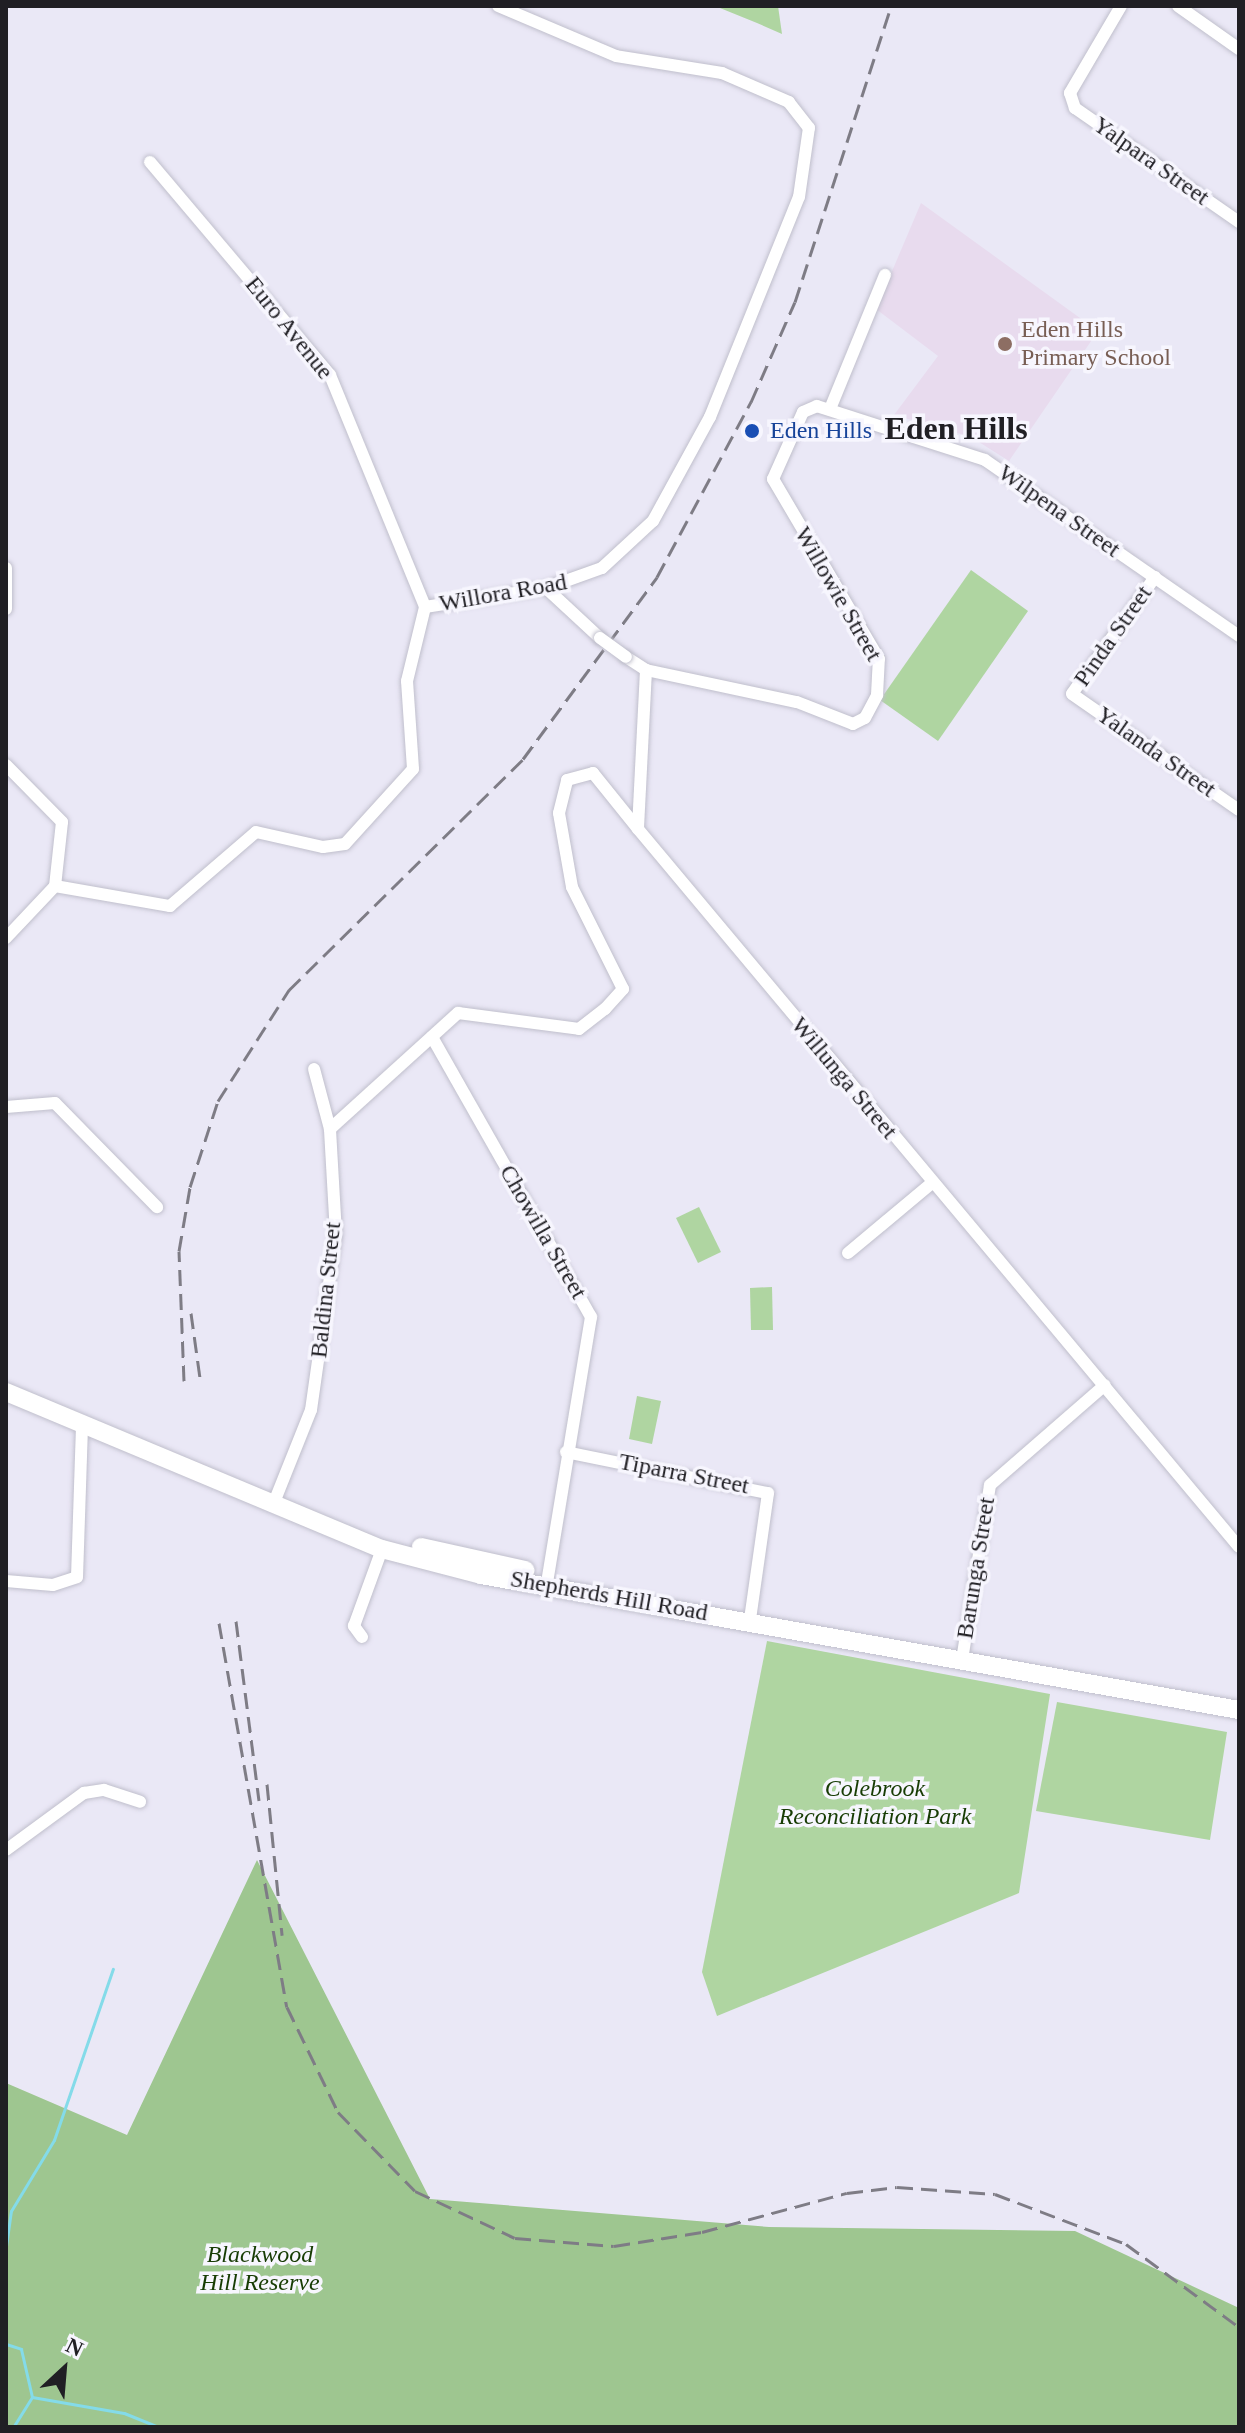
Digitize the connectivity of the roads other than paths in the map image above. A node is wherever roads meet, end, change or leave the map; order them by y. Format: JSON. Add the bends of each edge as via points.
{"nodes":[{"id":1,"x":498,"y":6,"type":"edge"},
{"id":2,"x":1121,"y":6,"type":"edge"},
{"id":3,"x":1178,"y":6,"type":"edge"},
{"id":4,"x":1239,"y":49,"type":"edge"},
{"id":5,"x":150,"y":162,"type":"dead end"},
{"id":6,"x":1239,"y":222,"type":"edge"},
{"id":7,"x":885,"y":275,"type":"dead end"},
{"id":8,"x":817,"y":406,"type":"joint"},
{"id":9,"x":830,"y":409,"type":"junction"},
{"id":10,"x":6,"y":568,"type":"edge"},
{"id":11,"x":1155,"y":577,"type":"junction"},
{"id":12,"x":546,"y":588,"type":"junction"},
{"id":13,"x":425,"y":607,"type":"junction"},
{"id":14,"x":6,"y":609,"type":"edge"},
{"id":15,"x":1239,"y":636,"type":"edge"},
{"id":16,"x":646,"y":670,"type":"junction"},
{"id":17,"x":1072,"y":694,"type":"joint"},
{"id":18,"x":6,"y":765,"type":"edge"},
{"id":19,"x":1239,"y":810,"type":"edge"},
{"id":20,"x":638,"y":829,"type":"junction"},
{"id":21,"x":55,"y":886,"type":"junction"},
{"id":22,"x":6,"y":938,"type":"edge"},
{"id":23,"x":432,"y":1037,"type":"junction"},
{"id":24,"x":314,"y":1069,"type":"dead end"},
{"id":25,"x":6,"y":1107,"type":"edge"},
{"id":26,"x":330,"y":1129,"type":"junction"},
{"id":27,"x":932,"y":1183,"type":"junction"},
{"id":28,"x":157,"y":1207,"type":"dead end"},
{"id":29,"x":848,"y":1253,"type":"dead end"},
{"id":30,"x":6,"y":1382,"type":"edge"},
{"id":31,"x":1105,"y":1385,"type":"junction"},
{"id":32,"x":6,"y":1392,"type":"edge"},
{"id":33,"x":82,"y":1427,"type":"junction"},
{"id":34,"x":566,"y":1452,"type":"junction"},
{"id":35,"x":275,"y":1500,"type":"junction"},
{"id":36,"x":1239,"y":1547,"type":"edge"},
{"id":37,"x":382,"y":1549,"type":"junction"},
{"id":38,"x":548,"y":1579,"type":"junction"},
{"id":39,"x":6,"y":1581,"type":"edge"},
{"id":40,"x":751,"y":1614,"type":"junction"},
{"id":41,"x":362,"y":1637,"type":"dead end"},
{"id":42,"x":962,"y":1654,"type":"junction"},
{"id":43,"x":1239,"y":1698,"type":"edge"},
{"id":44,"x":1239,"y":1710,"type":"edge"},
{"id":45,"x":140,"y":1802,"type":"dead end"},
{"id":46,"x":6,"y":1850,"type":"edge"}],
"edges":[{"from":1,"to":12,"type":"street","name":"Willora Road","via":[[616,56],[722,73],[789,102],[809,128],[787,227],[710,417],[666,499],[602,568]]},
{"from":2,"to":6,"type":"street","name":"Yalpara Street","via":[[1070,93],[1075,108]]},
{"from":3,"to":4,"type":"street"},
{"from":5,"to":13,"type":"street","name":"Euro Avenue","via":[[330,375]]},
{"from":7,"to":9,"type":"street"},
{"from":8,"to":9,"type":"street","name":"Wilpena Street"},
{"from":8,"to":16,"type":"street","name":"Willowie Street","via":[[803,412],[773,479],[879,659],[877,695],[865,718],[853,724],[797,702]]},
{"from":9,"to":11,"type":"street","name":"Wilpena Street","via":[[964,449]]},
{"from":10,"to":14,"type":"street"},
{"from":11,"to":15,"type":"street","name":"Wilpena Street"},
{"from":11,"to":17,"type":"street","name":"Pinda Street"},
{"from":12,"to":13,"type":"street","name":"Willora Road"},
{"from":12,"to":16,"type":"street","bridge":true,"via":[[600,638]]},
{"from":13,"to":21,"type":"street","name":"Willora Road","via":[[408,669],[413,769],[355,837],[333,848],[256,832],[170,906]]},
{"from":16,"to":20,"type":"street"},
{"from":17,"to":19,"type":"street","name":"Yalanda Street"},
{"from":18,"to":21,"type":"street","via":[[62,822]]},
{"from":20,"to":23,"type":"street","name":"Willunga Street","via":[[593,773],[567,780],[559,813],[572,887],[623,989],[605,1009],[579,1029],[467,1012]]},
{"from":20,"to":27,"type":"street","name":"Willunga Street"},
{"from":21,"to":22,"type":"street"},
{"from":23,"to":26,"type":"street"},
{"from":23,"to":34,"type":"street","name":"Chowilla Street","via":[[591,1317]]},
{"from":24,"to":26,"type":"street","name":"Baldina Street"},
{"from":25,"to":28,"type":"street","via":[[55,1103]]},
{"from":26,"to":35,"type":"street","name":"Baldina Street","via":[[336,1234],[313,1396]]},
{"from":27,"to":29,"type":"street"},
{"from":27,"to":31,"type":"street","name":"Willunga Street"},
{"from":30,"to":35,"type":"main road","name":"Shepherds Hill Road"},
{"from":31,"to":36,"type":"street","name":"Willunga Street"},
{"from":31,"to":42,"type":"street","name":"Barunga Street","via":[[990,1485]]},
{"from":32,"to":33,"type":"main road","name":"Shepherds Hill Road"},
{"from":33,"to":35,"type":"main road","name":"Shepherds Hill Road"},
{"from":33,"to":39,"type":"street","via":[[77,1577],[53,1585]]},
{"from":34,"to":38,"type":"street","name":"Chowilla Street"},
{"from":34,"to":40,"type":"street","name":"Tiparra Street","via":[[768,1493]]},
{"from":35,"to":37,"type":"main road","name":"Shepherds Hill Road"},
{"from":35,"to":38,"type":"main road","name":"Shepherds Hill Road","via":[[384,1538]]},
{"from":37,"to":38,"type":"main road","name":"Shepherds Hill Road"},
{"from":37,"to":41,"type":"street","via":[[354,1626]]},
{"from":38,"to":40,"type":"main road","name":"Shepherds Hill Road"},
{"from":40,"to":42,"type":"main road","name":"Shepherds Hill Road"},
{"from":42,"to":43,"type":"main road","name":"Shepherds Hill Road"},
{"from":42,"to":44,"type":"main road","name":"Shepherds Hill Road"},
{"from":45,"to":46,"type":"street","via":[[104,1790],[84,1793]]}]}
